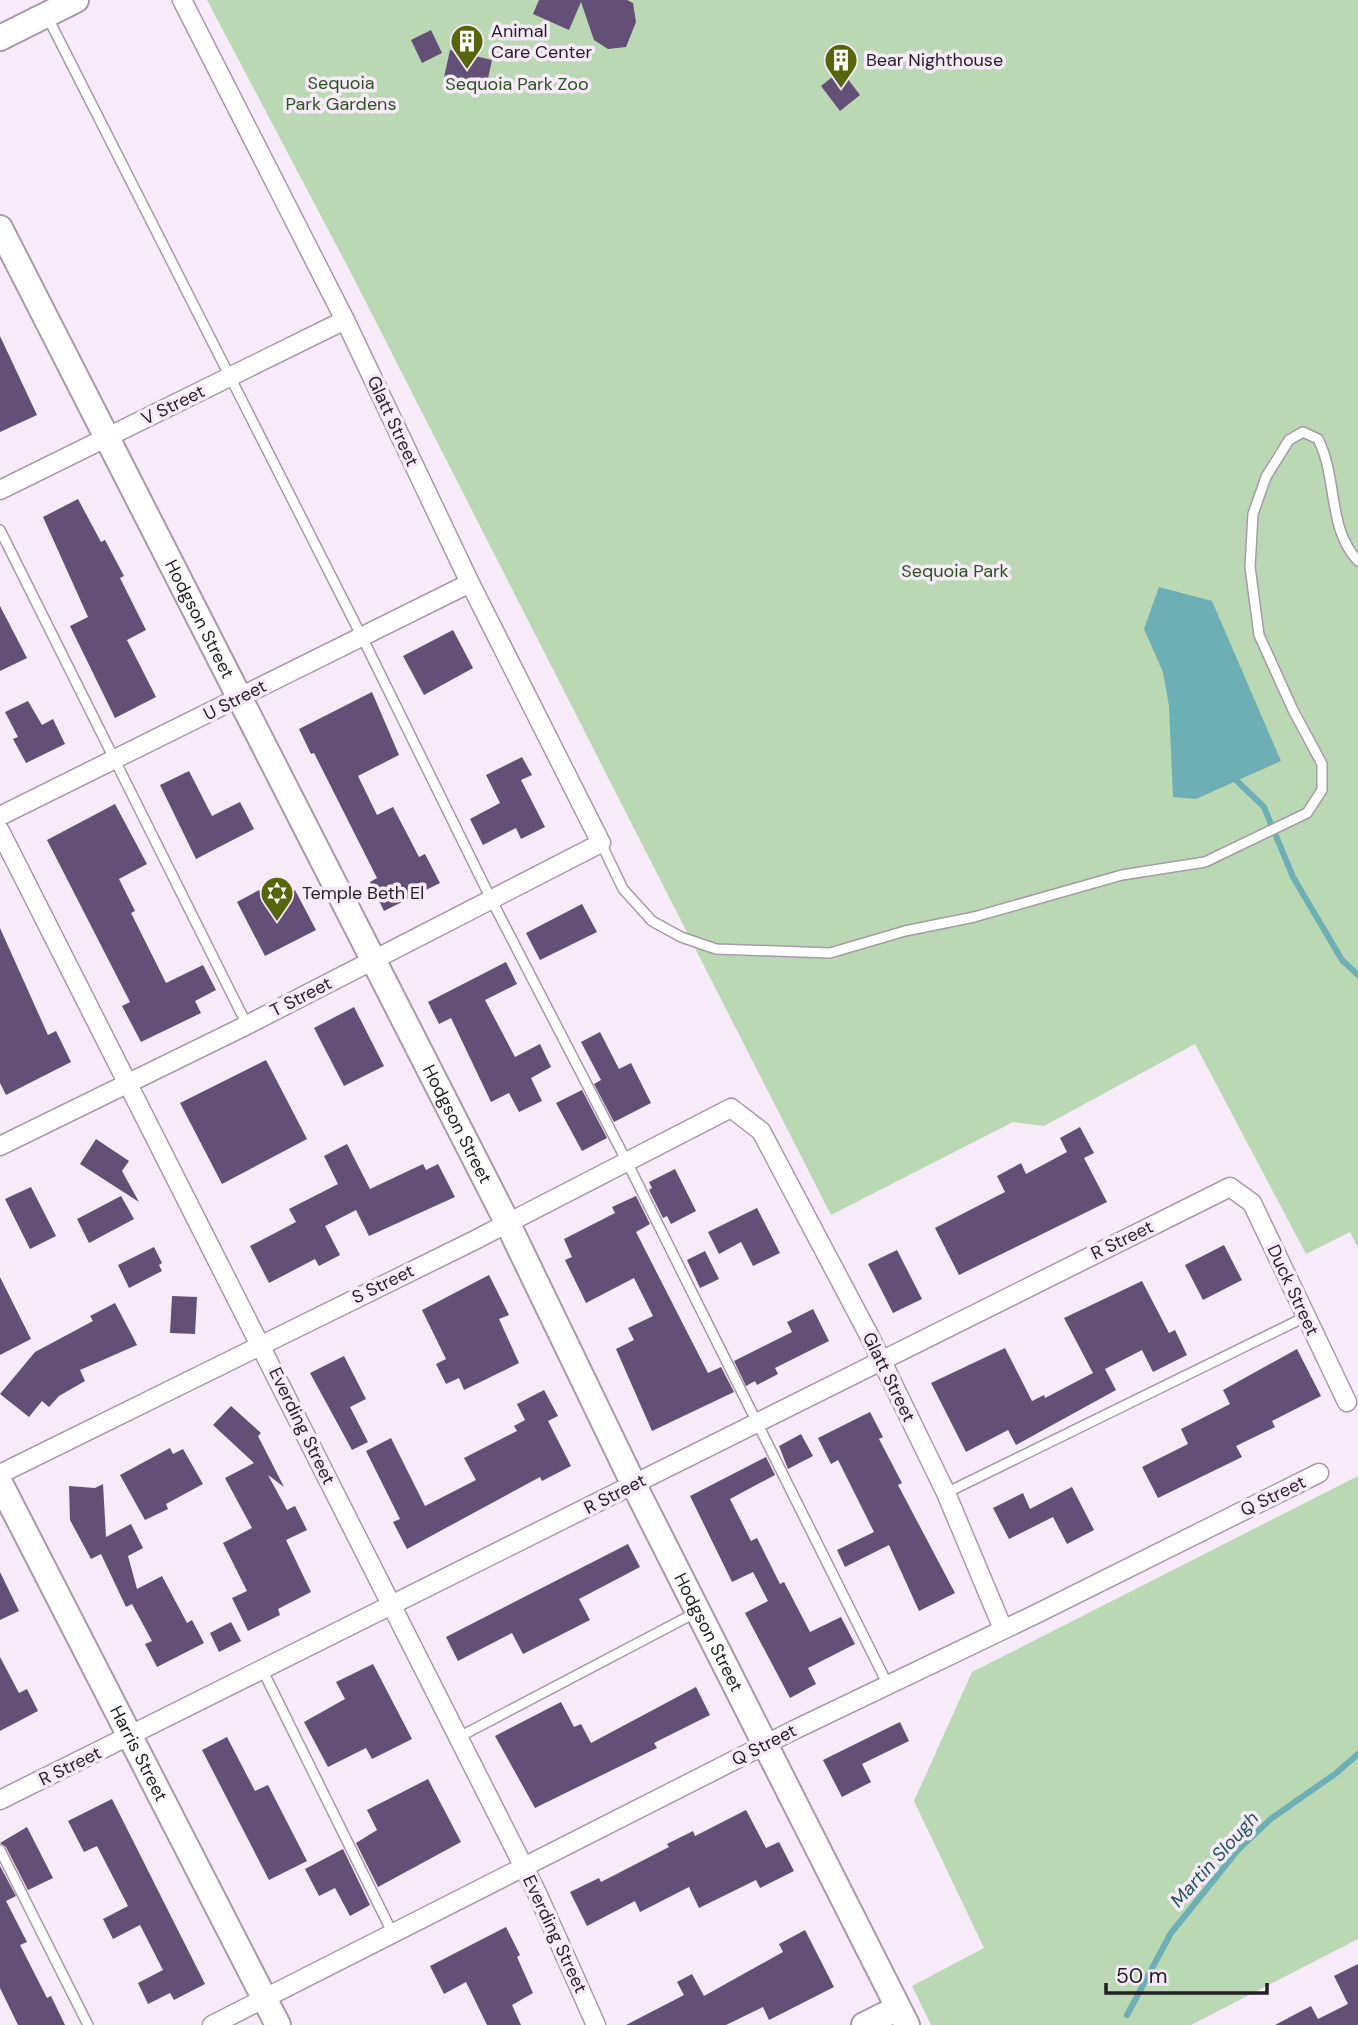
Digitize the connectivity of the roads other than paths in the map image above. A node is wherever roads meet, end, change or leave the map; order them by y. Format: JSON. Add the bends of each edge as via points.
{"nodes":[{"id":1,"x":76,"y":0,"type":"edge"},
{"id":2,"x":182,"y":0,"type":"edge"},
{"id":3,"x":46,"y":15,"type":"junction"},
{"id":4,"x":0,"y":37,"type":"edge"},
{"id":5,"x":0,"y":228,"type":"edge"},
{"id":6,"x":345,"y":320,"type":"junction"},
{"id":7,"x":229,"y":378,"type":"junction"},
{"id":8,"x":105,"y":438,"type":"junction"},
{"id":9,"x":0,"y":490,"type":"edge"},
{"id":10,"x":0,"y":530,"type":"edge"},
{"id":11,"x":1358,"y":561,"type":"edge"},
{"id":12,"x":470,"y":583,"type":"junction"},
{"id":13,"x":362,"y":637,"type":"junction"},
{"id":14,"x":240,"y":697,"type":"junction"},
{"id":15,"x":116,"y":758,"type":"junction"},
{"id":16,"x":0,"y":816,"type":"edge"},
{"id":17,"x":0,"y":831,"type":"edge"},
{"id":18,"x":601,"y":843,"type":"junction"},
{"id":19,"x":492,"y":901,"type":"junction"},
{"id":20,"x":373,"y":960,"type":"junction"},
{"id":21,"x":247,"y":1025,"type":"junction"},
{"id":22,"x":128,"y":1084,"type":"junction"},
{"id":23,"x":761,"y":1131,"type":"joint"},
{"id":24,"x":0,"y":1146,"type":"edge"},
{"id":25,"x":626,"y":1160,"type":"junction"},
{"id":26,"x":1230,"y":1186,"type":"joint"},
{"id":27,"x":507,"y":1222,"type":"junction"},
{"id":28,"x":1305,"y":1317,"type":"junction"},
{"id":29,"x":261,"y":1344,"type":"junction"},
{"id":30,"x":880,"y":1360,"type":"junction"},
{"id":31,"x":1347,"y":1402,"type":"dead end"},
{"id":32,"x":757,"y":1422,"type":"junction"},
{"id":33,"x":0,"y":1474,"type":"edge"},
{"id":34,"x":1319,"y":1474,"type":"dead end"},
{"id":35,"x":0,"y":1483,"type":"edge"},
{"id":36,"x":634,"y":1485,"type":"junction"},
{"id":37,"x":946,"y":1493,"type":"junction"},
{"id":38,"x":389,"y":1604,"type":"junction"},
{"id":39,"x":700,"y":1610,"type":"junction"},
{"id":40,"x":1003,"y":1629,"type":"junction"},
{"id":41,"x":262,"y":1669,"type":"junction"},
{"id":42,"x":888,"y":1685,"type":"junction"},
{"id":43,"x":131,"y":1736,"type":"junction"},
{"id":44,"x":459,"y":1737,"type":"junction"},
{"id":45,"x":767,"y":1744,"type":"junction"},
{"id":46,"x":0,"y":1800,"type":"edge"},
{"id":47,"x":0,"y":1850,"type":"edge"},
{"id":48,"x":524,"y":1867,"type":"junction"},
{"id":49,"x":393,"y":1935,"type":"junction"},
{"id":50,"x":265,"y":2000,"type":"junction"},
{"id":51,"x":903,"y":2016,"type":"edge"},
{"id":52,"x":89,"y":2025,"type":"edge"},
{"id":53,"x":212,"y":2025,"type":"edge"},
{"id":54,"x":278,"y":2025,"type":"edge"},
{"id":55,"x":596,"y":2025,"type":"edge"},
{"id":56,"x":864,"y":2025,"type":"edge"}],
"edges":[{"from":1,"to":3,"type":"street"},
{"from":2,"to":6,"type":"street","name":"Glatt Street"},
{"from":3,"to":4,"type":"street"},
{"from":3,"to":7,"type":"lane"},
{"from":5,"to":8,"type":"street","name":"Hodgson Street"},
{"from":6,"to":7,"type":"street","name":"V Street"},
{"from":6,"to":12,"type":"street","name":"Glatt Street"},
{"from":7,"to":8,"type":"street","name":"V Street"},
{"from":7,"to":13,"type":"lane"},
{"from":8,"to":9,"type":"street","name":"V Street"},
{"from":8,"to":14,"type":"street","name":"Hodgson Street"},
{"from":10,"to":15,"type":"lane"},
{"from":11,"to":18,"type":"lane","via":[[1346,548],[1334,510],[1328,458],[1318,439],[1303,432],[1289,440],[1266,477],[1254,514],[1250,567],[1259,635],[1322,764],[1322,790],[1307,813],[1205,862],[1122,875],[830,954],[716,949],[681,937],[652,921],[623,889]]},
{"from":12,"to":13,"type":"street","name":"U Street"},
{"from":12,"to":18,"type":"street","name":"Glatt Street"},
{"from":13,"to":14,"type":"street","name":"U Street"},
{"from":13,"to":19,"type":"lane"},
{"from":14,"to":15,"type":"street","name":"U Street"},
{"from":14,"to":20,"type":"street","name":"Hodgson Street"},
{"from":15,"to":16,"type":"street","name":"U Street"},
{"from":15,"to":21,"type":"lane"},
{"from":17,"to":22,"type":"street","name":"Everding Street"},
{"from":18,"to":19,"type":"street","name":"T Street"},
{"from":19,"to":20,"type":"street","name":"T Street"},
{"from":19,"to":25,"type":"lane"},
{"from":20,"to":21,"type":"street","name":"T Street"},
{"from":20,"to":27,"type":"street","name":"Hodgson Street"},
{"from":21,"to":22,"type":"street","name":"T Street"},
{"from":22,"to":24,"type":"street","name":"T Street"},
{"from":22,"to":29,"type":"street","name":"Everding Street"},
{"from":23,"to":25,"type":"street","name":"S Street","via":[[731,1108]]},
{"from":23,"to":30,"type":"street","name":"Glatt Street"},
{"from":25,"to":27,"type":"street","name":"S Street"},
{"from":25,"to":32,"type":"lane"},
{"from":26,"to":28,"type":"street","name":"Duck Street","via":[[1252,1203]]},
{"from":26,"to":30,"type":"street","name":"R Street"},
{"from":27,"to":29,"type":"street","name":"S Street"},
{"from":27,"to":36,"type":"street","name":"Hodgson Street"},
{"from":28,"to":31,"type":"street","name":"Duck Street"},
{"from":28,"to":37,"type":"lane"},
{"from":29,"to":33,"type":"street","name":"S Street"},
{"from":29,"to":38,"type":"street","name":"Everding Street"},
{"from":30,"to":32,"type":"street","name":"R Street"},
{"from":30,"to":37,"type":"street","name":"Glatt Street"},
{"from":32,"to":36,"type":"street","name":"R Street"},
{"from":32,"to":42,"type":"lane"},
{"from":34,"to":40,"type":"street","name":"Q Street"},
{"from":35,"to":43,"type":"street","name":"Harris Street"},
{"from":36,"to":38,"type":"street","name":"R Street"},
{"from":36,"to":39,"type":"street","name":"Hodgson Street"},
{"from":37,"to":40,"type":"street","name":"Glatt Street"},
{"from":38,"to":41,"type":"street","name":"R Street"},
{"from":38,"to":44,"type":"street","name":"Everding Street"},
{"from":39,"to":44,"type":"lane"},
{"from":39,"to":45,"type":"street","name":"Hodgson Street"},
{"from":40,"to":42,"type":"street","name":"Q Street"},
{"from":41,"to":43,"type":"street","name":"R Street"},
{"from":41,"to":49,"type":"lane"},
{"from":42,"to":45,"type":"street","name":"Q Street"},
{"from":43,"to":46,"type":"street","name":"R Street"},
{"from":43,"to":50,"type":"street","name":"Harris Street"},
{"from":44,"to":48,"type":"street","name":"Everding Street"},
{"from":45,"to":48,"type":"street","name":"Q Street"},
{"from":45,"to":51,"type":"street","name":"Hodgson Street"},
{"from":47,"to":52,"type":"lane"},
{"from":48,"to":49,"type":"street","name":"Q Street"},
{"from":48,"to":55,"type":"street","name":"Everding Street"},
{"from":49,"to":50,"type":"street","name":"Q Street"},
{"from":50,"to":53,"type":"street","name":"Q Street"},
{"from":50,"to":54,"type":"street","name":"Harris Street"},
{"from":51,"to":56,"type":"street"}]}
